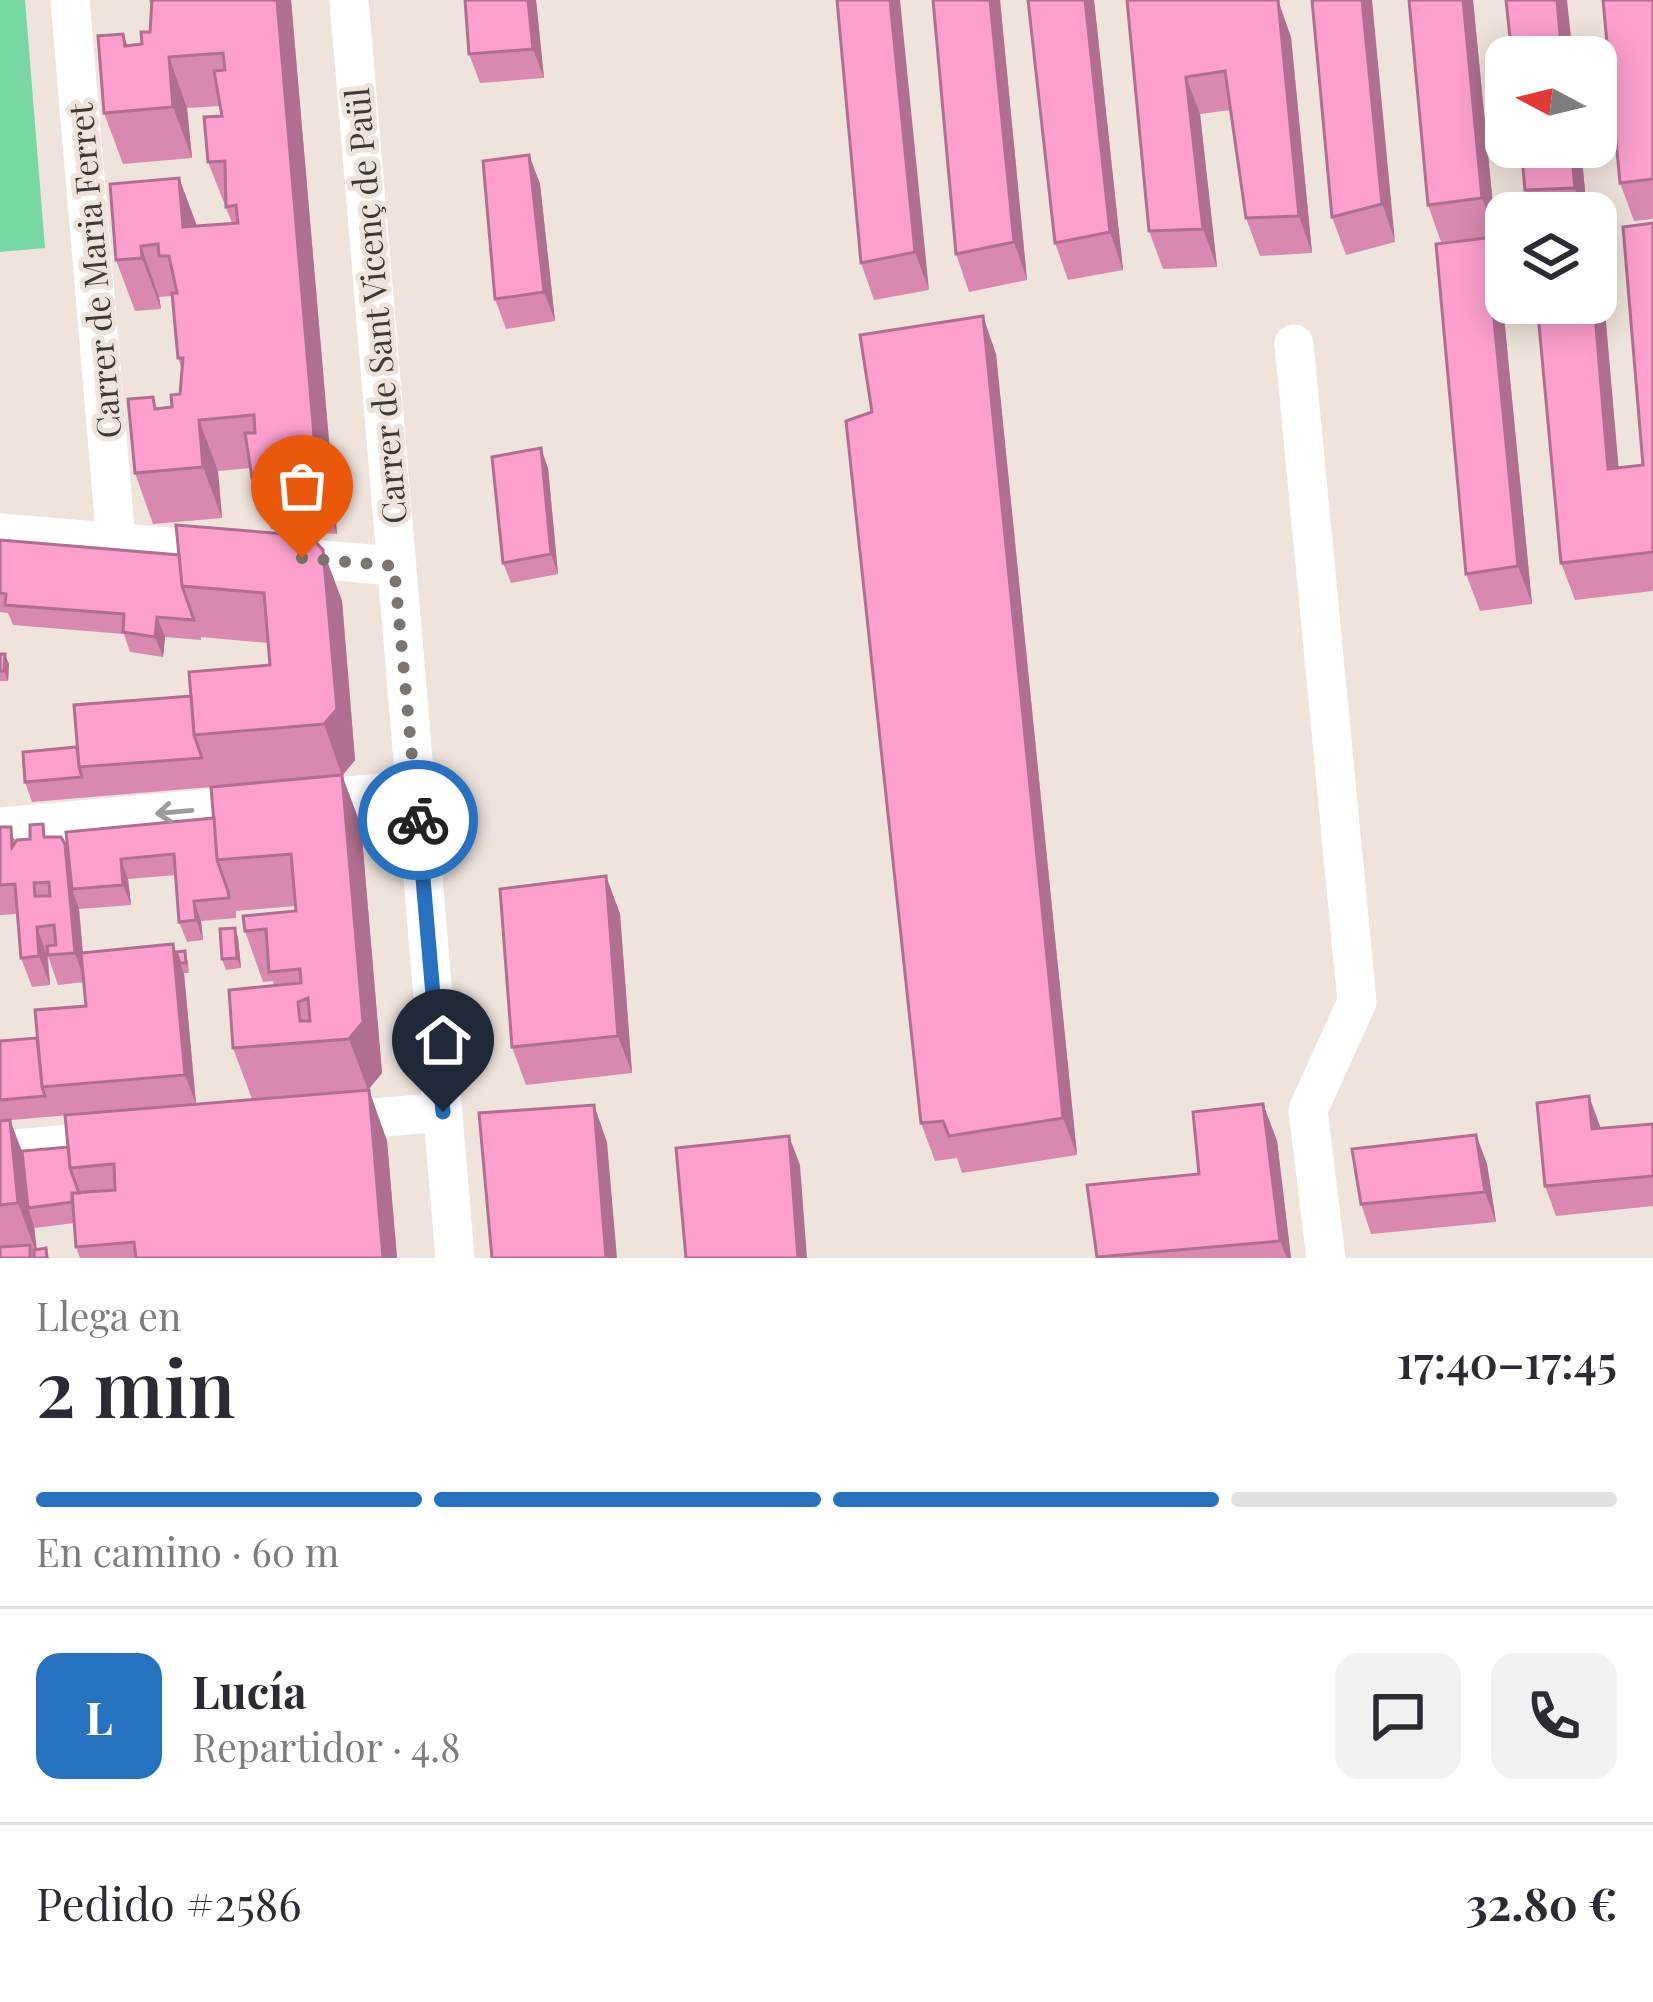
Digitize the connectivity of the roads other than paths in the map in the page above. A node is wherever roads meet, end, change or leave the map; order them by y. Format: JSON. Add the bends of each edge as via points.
{"nodes":[{"id":1,"x":70,"y":0,"type":"edge"},
{"id":2,"x":349,"y":0,"type":"edge"},
{"id":3,"x":1294,"y":344,"type":"dead end"},
{"id":4,"x":0,"y":533,"type":"edge"},
{"id":5,"x":116,"y":542,"type":"junction"},
{"id":6,"x":394,"y":566,"type":"junction"},
{"id":7,"x":416,"y":790,"type":"junction"},
{"id":8,"x":0,"y":827,"type":"edge"},
{"id":9,"x":443,"y":1112,"type":"junction"},
{"id":10,"x":280,"y":1126,"type":"edge"},
{"id":11,"x":163,"y":1136,"type":"edge"},
{"id":12,"x":0,"y":1150,"type":"edge"},
{"id":13,"x":455,"y":1258,"type":"edge"},
{"id":14,"x":1326,"y":1258,"type":"edge"}],
"edges":[{"from":1,"to":5,"type":"street","name":"Carrer de Maria Ferret"},
{"from":2,"to":6,"type":"street","name":"Carrer de Sant Vicenç de Paül"},
{"from":3,"to":14,"type":"street","via":[[1357,1002],[1308,1110]]},
{"from":4,"to":5,"type":"street"},
{"from":5,"to":6,"type":"street"},
{"from":6,"to":7,"type":"street","name":"Carrer de Sant Vicenç de Paül"},
{"from":7,"to":8,"type":"street","one_way":true},
{"from":7,"to":9,"type":"street","name":"Carrer de Sant Vicenç de Paül"},
{"from":9,"to":10,"type":"street"},
{"from":9,"to":13,"type":"street","name":"Carrer de Sant Vicenç de Paül"},
{"from":11,"to":12,"type":"street"}]}
